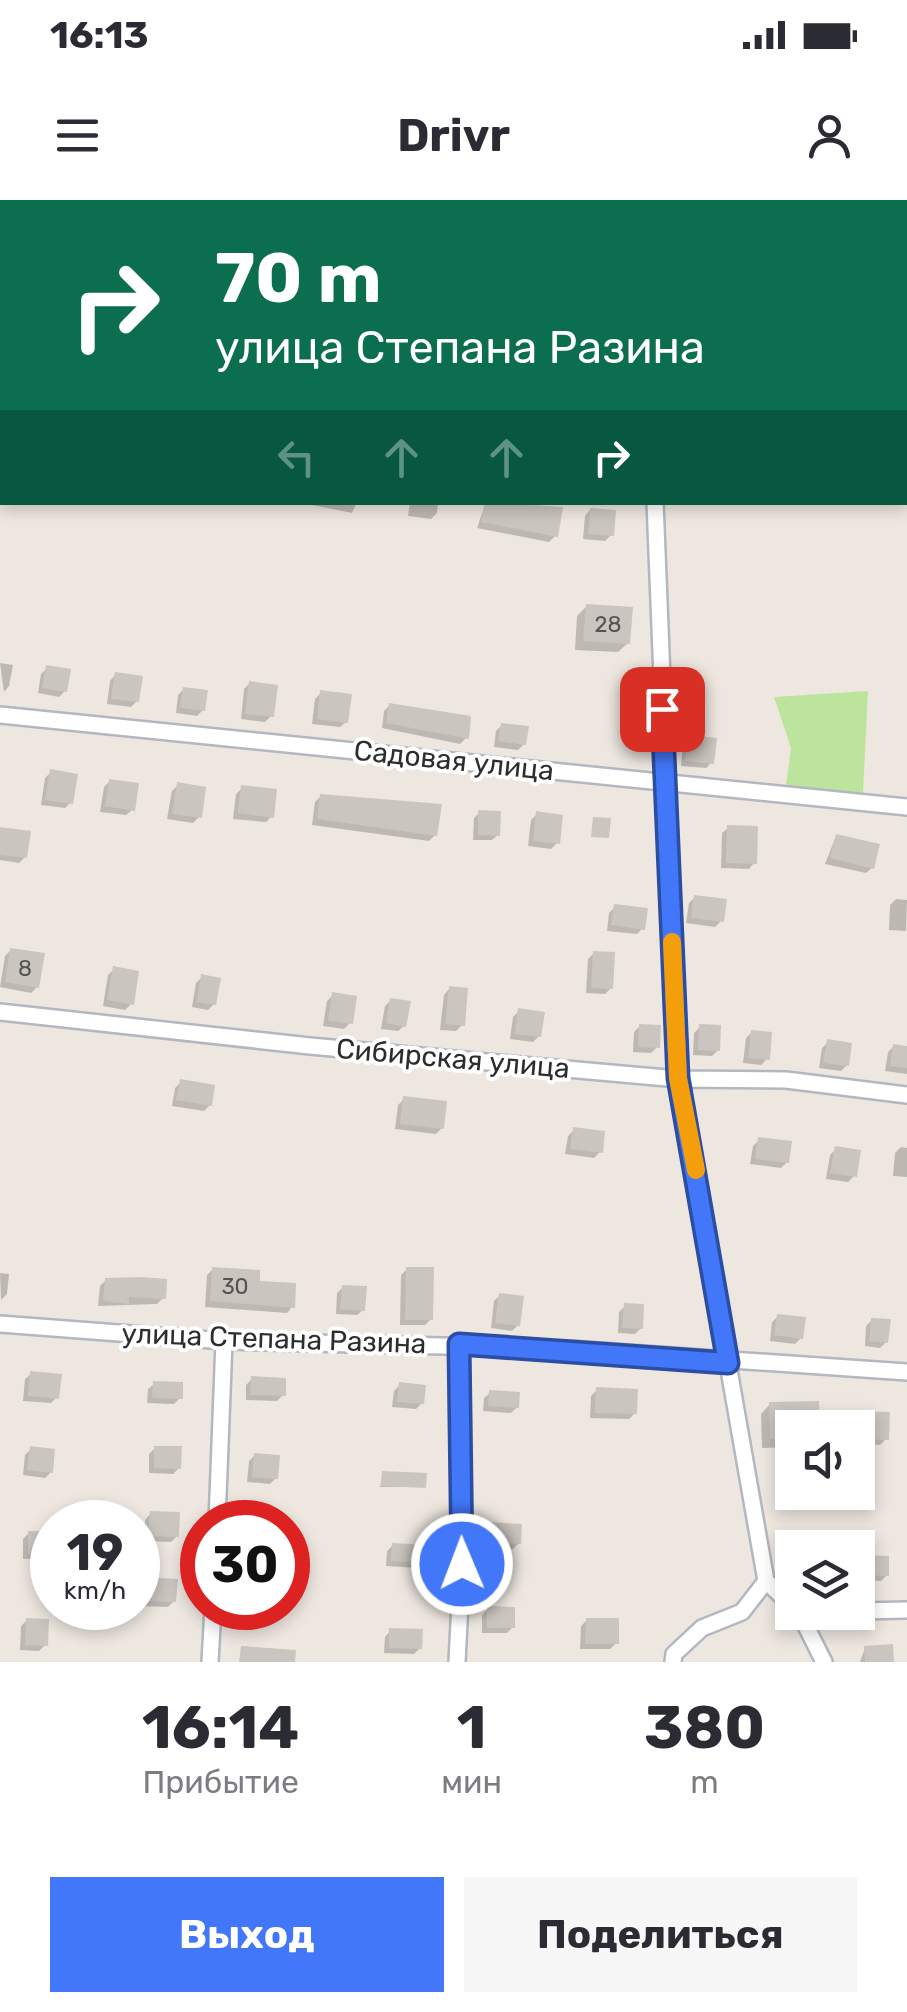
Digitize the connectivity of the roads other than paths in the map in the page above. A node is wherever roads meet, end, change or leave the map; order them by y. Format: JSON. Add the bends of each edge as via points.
{"nodes":[{"id":1,"x":655,"y":505,"type":"edge"},
{"id":2,"x":0,"y":715,"type":"edge"},
{"id":3,"x":664,"y":782,"type":"junction"},
{"id":4,"x":907,"y":807,"type":"edge"},
{"id":5,"x":0,"y":1012,"type":"edge"},
{"id":6,"x":678,"y":1078,"type":"junction"},
{"id":7,"x":907,"y":1095,"type":"edge"},
{"id":8,"x":0,"y":1324,"type":"edge"},
{"id":9,"x":224,"y":1341,"type":"junction"},
{"id":10,"x":459,"y":1344,"type":"junction"},
{"id":11,"x":728,"y":1363,"type":"junction"},
{"id":12,"x":907,"y":1372,"type":"edge"},
{"id":13,"x":217,"y":1500,"type":"edge"},
{"id":14,"x":766,"y":1581,"type":"junction"},
{"id":15,"x":775,"y":1590,"type":"edge"},
{"id":16,"x":907,"y":1610,"type":"edge"},
{"id":17,"x":875,"y":1611,"type":"edge"},
{"id":18,"x":212,"y":1630,"type":"edge"},
{"id":19,"x":808,"y":1630,"type":"edge"},
{"id":20,"x":210,"y":1662,"type":"edge"},
{"id":21,"x":457,"y":1662,"type":"edge"},
{"id":22,"x":674,"y":1662,"type":"edge"},
{"id":23,"x":824,"y":1662,"type":"edge"}],
"edges":[{"from":1,"to":3,"type":"street"},
{"from":2,"to":3,"type":"street","name":"Садовая улица"},
{"from":3,"to":4,"type":"street","name":"Садовая улица"},
{"from":3,"to":6,"type":"street"},
{"from":5,"to":6,"type":"street","name":"Сибирская улица"},
{"from":6,"to":7,"type":"street","name":"Сибирская улица","via":[[786,1080]]},
{"from":6,"to":11,"type":"street"},
{"from":8,"to":9,"type":"street","name":"улица Степана Разина"},
{"from":9,"to":10,"type":"street","name":"улица Степана Разина"},
{"from":9,"to":13,"type":"street"},
{"from":10,"to":11,"type":"street","name":"улица Степана Разина"},
{"from":10,"to":21,"type":"street"},
{"from":11,"to":12,"type":"street","name":"улица Степана Разина"},
{"from":11,"to":14,"type":"street"},
{"from":14,"to":15,"type":"street"},
{"from":14,"to":22,"type":"street","via":[[742,1612],[702,1628],[674,1654]]},
{"from":16,"to":17,"type":"street"},
{"from":18,"to":20,"type":"street"},
{"from":19,"to":23,"type":"street"}]}
